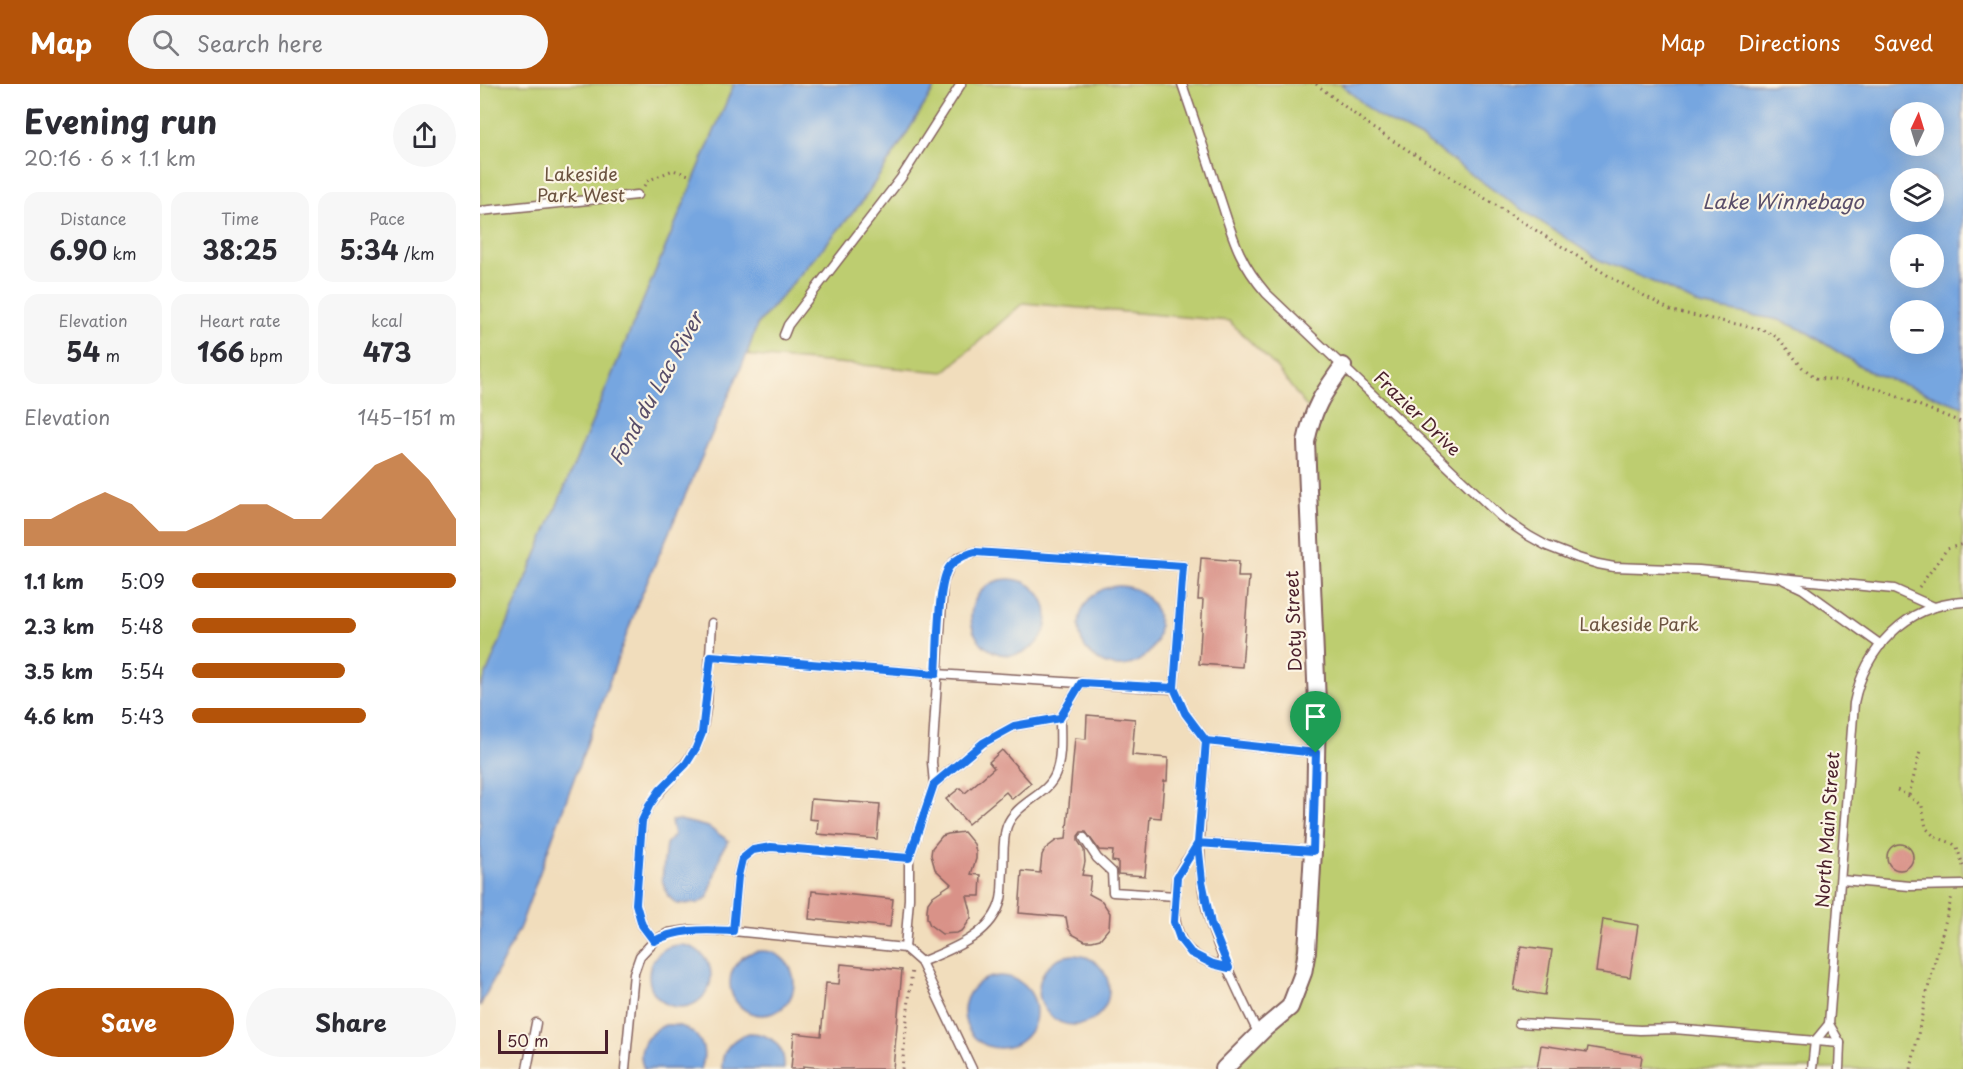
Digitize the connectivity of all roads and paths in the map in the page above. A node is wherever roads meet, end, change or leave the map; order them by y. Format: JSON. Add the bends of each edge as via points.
{"nodes":[{"id":1,"x":961,"y":84,"type":"edge"},
{"id":2,"x":1182,"y":84,"type":"edge"},
{"id":3,"x":1316,"y":84,"type":"edge"},
{"id":4,"x":692,"y":176,"type":"dead end"},
{"id":5,"x":637,"y":195,"type":"joint"},
{"id":6,"x":480,"y":211,"type":"edge"},
{"id":7,"x":784,"y":335,"type":"dead end"},
{"id":8,"x":1343,"y":366,"type":"junction"},
{"id":9,"x":1963,"y":423,"type":"edge"},
{"id":10,"x":1963,"y":544,"type":"edge"},
{"id":11,"x":1778,"y":577,"type":"junction"},
{"id":12,"x":1915,"y":592,"type":"dead end"},
{"id":13,"x":1963,"y":602,"type":"edge"},
{"id":14,"x":1934,"y":607,"type":"junction"},
{"id":15,"x":712,"y":623,"type":"dead end"},
{"id":16,"x":1881,"y":645,"type":"junction"},
{"id":17,"x":711,"y":656,"type":"junction"},
{"id":18,"x":936,"y":674,"type":"junction"},
{"id":19,"x":1081,"y":683,"type":"junction"},
{"id":20,"x":1174,"y":688,"type":"junction"},
{"id":21,"x":1060,"y":718,"type":"junction"},
{"id":22,"x":1206,"y":741,"type":"junction"},
{"id":23,"x":1920,"y":752,"type":"dead end"},
{"id":24,"x":1316,"y":753,"type":"junction"},
{"id":25,"x":934,"y":784,"type":"junction"},
{"id":26,"x":1897,"y":790,"type":"dead end"},
{"id":27,"x":1909,"y":795,"type":"junction"},
{"id":28,"x":1084,"y":838,"type":"dead end"},
{"id":29,"x":1198,"y":843,"type":"junction"},
{"id":30,"x":1313,"y":851,"type":"junction"},
{"id":31,"x":909,"y":858,"type":"junction"},
{"id":32,"x":1963,"y":866,"type":"edge"},
{"id":33,"x":1841,"y":880,"type":"junction"},
{"id":34,"x":1958,"y":885,"type":"edge"},
{"id":35,"x":1176,"y":896,"type":"junction"},
{"id":36,"x":733,"y":931,"type":"junction"},
{"id":37,"x":654,"y":941,"type":"junction"},
{"id":38,"x":905,"y":948,"type":"junction"},
{"id":39,"x":913,"y":955,"type":"junction"},
{"id":40,"x":921,"y":962,"type":"junction"},
{"id":41,"x":1229,"y":968,"type":"junction"},
{"id":42,"x":536,"y":1023,"type":"dead end"},
{"id":43,"x":1520,"y":1023,"type":"dead end"},
{"id":44,"x":1829,"y":1024,"type":"junction"},
{"id":45,"x":1259,"y":1035,"type":"junction"},
{"id":46,"x":1815,"y":1041,"type":"junction"},
{"id":47,"x":1840,"y":1043,"type":"junction"},
{"id":48,"x":528,"y":1069,"type":"edge"},
{"id":49,"x":625,"y":1069,"type":"edge"},
{"id":50,"x":902,"y":1069,"type":"edge"},
{"id":51,"x":972,"y":1069,"type":"edge"},
{"id":52,"x":1224,"y":1069,"type":"edge"},
{"id":53,"x":1812,"y":1069,"type":"edge"},
{"id":54,"x":1839,"y":1069,"type":"edge"},
{"id":55,"x":1911,"y":1069,"type":"edge"}],
"edges":[{"from":1,"to":7,"type":"lane","via":[[901,178]]},
{"from":2,"to":8,"type":"lane","name":"Frazier Drive","via":[[1241,260],[1266,293]]},
{"from":3,"to":9,"type":"path","via":[[1371,127],[1612,278],[1672,311],[1761,329],[1777,338],[1816,378],[1881,390]]},
{"from":4,"to":5,"type":"path","via":[[673,170],[647,181]]},
{"from":5,"to":6,"type":"lane"},
{"from":8,"to":11,"type":"lane","name":"Frazier Drive","via":[[1501,517],[1547,546],[1614,567]]},
{"from":8,"to":24,"type":"street","name":"Doty Street","via":[[1320,398],[1306,442],[1316,652]]},
{"from":10,"to":12,"type":"path","via":[[1947,549]]},
{"from":11,"to":14,"type":"lane","name":"Frazier Drive","via":[[1894,589]]},
{"from":11,"to":16,"type":"lane","name":"Frazier Drive"},
{"from":13,"to":14,"type":"lane","name":"North Main Street"},
{"from":14,"to":16,"type":"lane","name":"North Main Street","via":[[1905,621]]},
{"from":15,"to":17,"type":"lane"},
{"from":16,"to":33,"type":"lane","name":"North Main Street","via":[[1862,673],[1854,703]]},
{"from":17,"to":18,"type":"lane"},
{"from":17,"to":37,"type":"lane","via":[[706,712],[696,748],[660,790],[642,821],[636,904],[642,925]]},
{"from":18,"to":19,"type":"lane"},
{"from":18,"to":20,"type":"lane","via":[[943,584],[949,567],[960,557],[975,552],[1183,566]]},
{"from":18,"to":25,"type":"lane"},
{"from":19,"to":20,"type":"lane"},
{"from":19,"to":21,"type":"lane"},
{"from":20,"to":22,"type":"lane","via":[[1185,713]]},
{"from":21,"to":25,"type":"lane","via":[[1014,726],[983,743]]},
{"from":21,"to":40,"type":"lane","via":[[1056,773],[1012,816],[1006,828],[1001,900],[993,917],[980,932]]},
{"from":22,"to":24,"type":"lane"},
{"from":22,"to":29,"type":"lane"},
{"from":23,"to":27,"type":"path"},
{"from":24,"to":30,"type":"street","name":"Doty Street"},
{"from":25,"to":31,"type":"lane"},
{"from":26,"to":27,"type":"path"},
{"from":27,"to":32,"type":"path","via":[[1922,806],[1929,832],[1957,847]]},
{"from":28,"to":35,"type":"lane","via":[[1097,858],[1113,872],[1113,892]]},
{"from":29,"to":30,"type":"lane"},
{"from":29,"to":35,"type":"lane","via":[[1177,877]]},
{"from":29,"to":41,"type":"lane","via":[[1211,924]]},
{"from":30,"to":45,"type":"street","name":"Doty Street","via":[[1303,973],[1290,1007]]},
{"from":31,"to":36,"type":"lane","via":[[771,847],[753,850],[742,859]]},
{"from":31,"to":38,"type":"lane"},
{"from":33,"to":34,"type":"lane","via":[[1910,886]]},
{"from":33,"to":44,"type":"lane","name":"North Main Street"},
{"from":34,"to":55,"type":"path","via":[[1924,1000]]},
{"from":35,"to":41,"type":"lane","via":[[1174,922],[1180,939],[1191,953]]},
{"from":36,"to":37,"type":"lane","via":[[690,930],[668,933]]},
{"from":36,"to":38,"type":"lane"},
{"from":37,"to":49,"type":"lane","via":[[640,956],[634,973]]},
{"from":38,"to":39,"type":"lane"},
{"from":39,"to":40,"type":"lane"},
{"from":39,"to":50,"type":"path"},
{"from":40,"to":51,"type":"lane"},
{"from":41,"to":45,"type":"lane"},
{"from":42,"to":48,"type":"lane"},
{"from":43,"to":46,"type":"lane","via":[[1674,1029]]},
{"from":44,"to":46,"type":"lane"},
{"from":44,"to":47,"type":"lane"},
{"from":45,"to":52,"type":"street","name":"Doty Street"},
{"from":46,"to":47,"type":"lane"},
{"from":46,"to":53,"type":"lane"},
{"from":47,"to":54,"type":"lane"}]}
